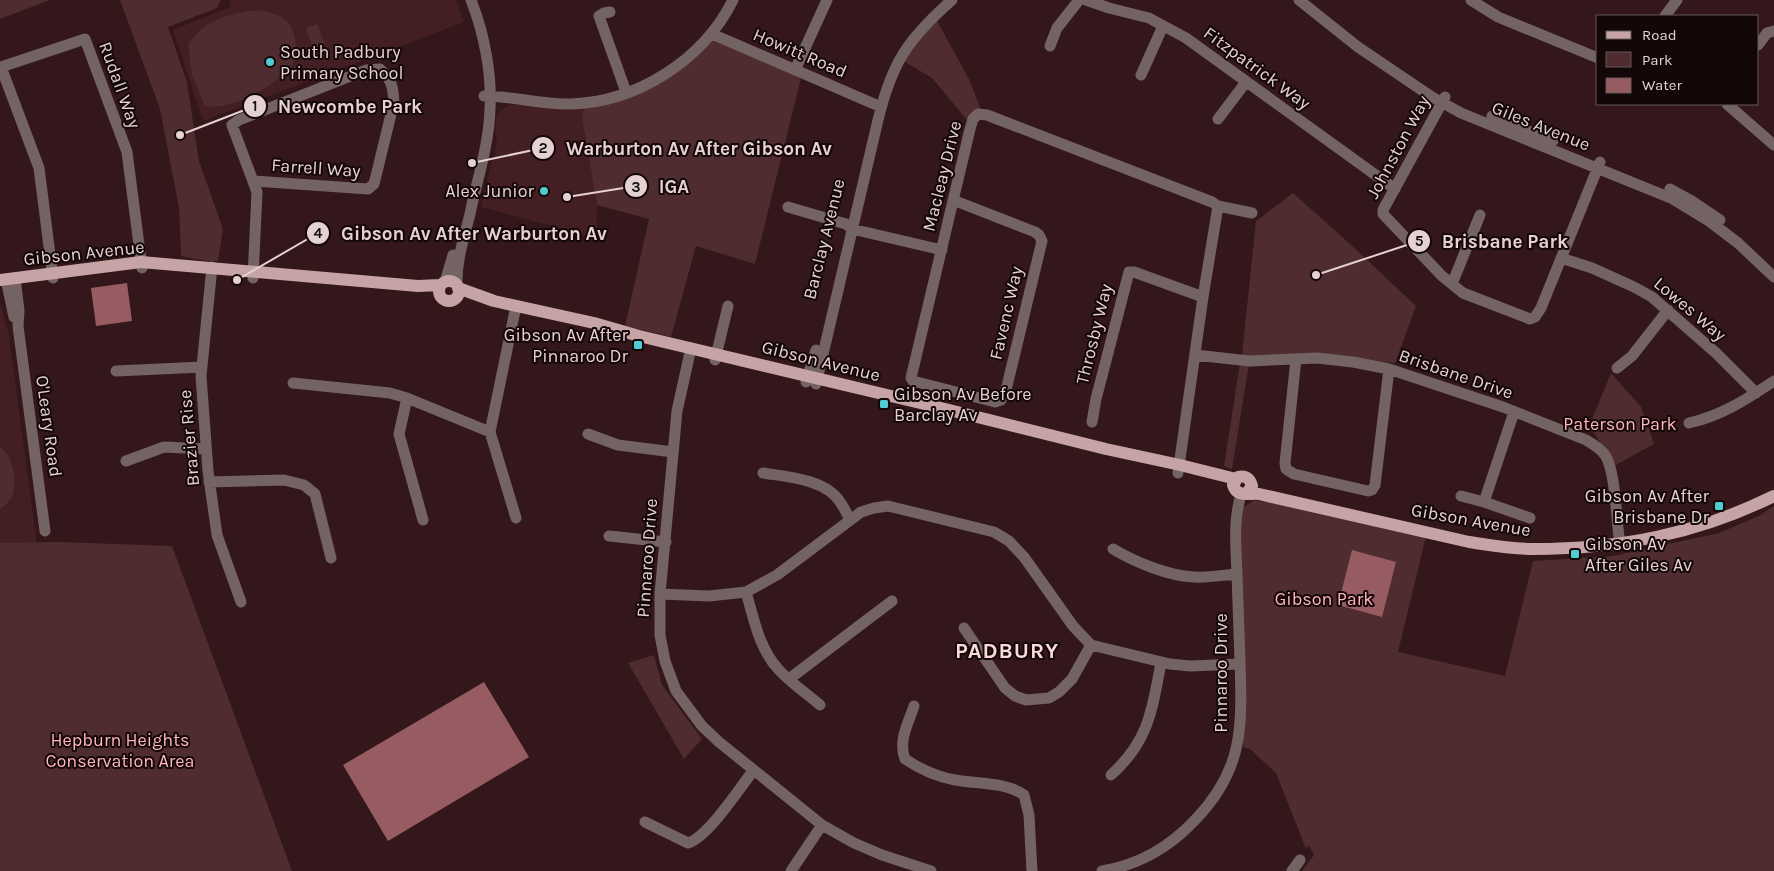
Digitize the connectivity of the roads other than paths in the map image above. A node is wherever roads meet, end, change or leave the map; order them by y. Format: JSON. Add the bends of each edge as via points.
{"nodes":[{"id":1,"x":464,"y":0,"type":"edge"},
{"id":2,"x":471,"y":0,"type":"edge"},
{"id":3,"x":733,"y":0,"type":"edge"},
{"id":4,"x":827,"y":0,"type":"edge"},
{"id":5,"x":1078,"y":0,"type":"edge"},
{"id":6,"x":1086,"y":0,"type":"edge"},
{"id":7,"x":1298,"y":0,"type":"edge"},
{"id":8,"x":1314,"y":0,"type":"edge"},
{"id":9,"x":1471,"y":0,"type":"edge"},
{"id":10,"x":1677,"y":0,"type":"edge"},
{"id":11,"x":944,"y":1,"type":"edge"},
{"id":12,"x":610,"y":12,"type":"dead end"},
{"id":13,"x":1666,"y":15,"type":"edge"},
{"id":14,"x":1163,"y":26,"type":"junction"},
{"id":15,"x":1774,"y":31,"type":"edge"},
{"id":16,"x":712,"y":34,"type":"junction"},
{"id":17,"x":1759,"y":44,"type":"edge"},
{"id":18,"x":1050,"y":46,"type":"dead end"},
{"id":19,"x":1596,"y":57,"type":"edge"},
{"id":20,"x":795,"y":70,"type":"junction"},
{"id":21,"x":1141,"y":75,"type":"dead end"},
{"id":22,"x":1246,"y":82,"type":"junction"},
{"id":23,"x":626,"y":92,"type":"junction"},
{"id":24,"x":487,"y":96,"type":"junction"},
{"id":25,"x":1444,"y":100,"type":"junction"},
{"id":26,"x":878,"y":105,"type":"junction"},
{"id":27,"x":1728,"y":105,"type":"edge"},
{"id":28,"x":1218,"y":119,"type":"dead end"},
{"id":29,"x":1774,"y":145,"type":"edge"},
{"id":30,"x":1600,"y":164,"type":"junction"},
{"id":31,"x":253,"y":181,"type":"junction"},
{"id":32,"x":1395,"y":189,"type":"junction"},
{"id":33,"x":953,"y":200,"type":"junction"},
{"id":34,"x":1218,"y":206,"type":"junction"},
{"id":35,"x":788,"y":207,"type":"dead end"},
{"id":36,"x":1252,"y":213,"type":"dead end"},
{"id":37,"x":1480,"y":215,"type":"dead end"},
{"id":38,"x":849,"y":226,"type":"junction"},
{"id":39,"x":942,"y":250,"type":"junction"},
{"id":40,"x":1561,"y":258,"type":"junction"},
{"id":41,"x":141,"y":265,"type":"junction"},
{"id":42,"x":1774,"y":267,"type":"edge"},
{"id":43,"x":211,"y":271,"type":"junction"},
{"id":44,"x":253,"y":274,"type":"junction"},
{"id":45,"x":53,"y":275,"type":"junction"},
{"id":46,"x":1774,"y":277,"type":"edge"},
{"id":47,"x":7,"y":283,"type":"edge"},
{"id":48,"x":1452,"y":284,"type":"junction"},
{"id":49,"x":449,"y":288,"type":"junction"},
{"id":50,"x":1203,"y":297,"type":"junction"},
{"id":51,"x":728,"y":306,"type":"dead end"},
{"id":52,"x":516,"y":308,"type":"junction"},
{"id":53,"x":1668,"y":310,"type":"junction"},
{"id":54,"x":690,"y":351,"type":"junction"},
{"id":55,"x":1195,"y":355,"type":"junction"},
{"id":56,"x":716,"y":357,"type":"junction"},
{"id":57,"x":1296,"y":358,"type":"junction"},
{"id":58,"x":202,"y":368,"type":"junction"},
{"id":59,"x":1617,"y":368,"type":"dead end"},
{"id":60,"x":1389,"y":369,"type":"junction"},
{"id":61,"x":116,"y":371,"type":"dead end"},
{"id":62,"x":812,"y":380,"type":"junction"},
{"id":63,"x":912,"y":381,"type":"joint"},
{"id":64,"x":1774,"y":381,"type":"edge"},
{"id":65,"x":293,"y":383,"type":"dead end"},
{"id":66,"x":1756,"y":393,"type":"junction"},
{"id":67,"x":407,"y":398,"type":"junction"},
{"id":68,"x":1514,"y":412,"type":"junction"},
{"id":69,"x":1092,"y":422,"type":"dead end"},
{"id":70,"x":1689,"y":423,"type":"dead end"},
{"id":71,"x":490,"y":432,"type":"junction"},
{"id":72,"x":588,"y":434,"type":"dead end"},
{"id":73,"x":206,"y":449,"type":"junction"},
{"id":74,"x":673,"y":452,"type":"junction"},
{"id":75,"x":126,"y":461,"type":"dead end"},
{"id":76,"x":1179,"y":469,"type":"junction"},
{"id":77,"x":763,"y":472,"type":"dead end"},
{"id":78,"x":209,"y":482,"type":"junction"},
{"id":79,"x":1242,"y":488,"type":"junction"},
{"id":80,"x":1774,"y":488,"type":"edge"},
{"id":81,"x":1461,"y":496,"type":"dead end"},
{"id":82,"x":1774,"y":496,"type":"edge"},
{"id":83,"x":1484,"y":502,"type":"junction"},
{"id":84,"x":516,"y":518,"type":"dead end"},
{"id":85,"x":1530,"y":518,"type":"dead end"},
{"id":86,"x":423,"y":520,"type":"dead end"},
{"id":87,"x":850,"y":520,"type":"junction"},
{"id":88,"x":45,"y":531,"type":"dead end"},
{"id":89,"x":609,"y":536,"type":"dead end"},
{"id":90,"x":1619,"y":540,"type":"junction"},
{"id":91,"x":666,"y":542,"type":"junction"},
{"id":92,"x":1113,"y":549,"type":"dead end"},
{"id":93,"x":331,"y":558,"type":"dead end"},
{"id":94,"x":1237,"y":574,"type":"junction"},
{"id":95,"x":746,"y":592,"type":"junction"},
{"id":96,"x":660,"y":594,"type":"junction"},
{"id":97,"x":892,"y":601,"type":"dead end"},
{"id":98,"x":241,"y":602,"type":"dead end"},
{"id":99,"x":964,"y":628,"type":"dead end"},
{"id":100,"x":1091,"y":645,"type":"junction"},
{"id":101,"x":1161,"y":663,"type":"junction"},
{"id":102,"x":1240,"y":664,"type":"junction"},
{"id":103,"x":789,"y":679,"type":"junction"},
{"id":104,"x":820,"y":706,"type":"dead end"},
{"id":105,"x":914,"y":706,"type":"dead end"},
{"id":106,"x":754,"y":771,"type":"junction"},
{"id":107,"x":1111,"y":775,"type":"dead end"},
{"id":108,"x":645,"y":822,"type":"dead end"},
{"id":109,"x":822,"y":825,"type":"junction"},
{"id":110,"x":1141,"y":860,"type":"junction"},
{"id":111,"x":1300,"y":860,"type":"dead end"},
{"id":112,"x":791,"y":871,"type":"edge"},
{"id":113,"x":931,"y":871,"type":"edge"},
{"id":114,"x":1032,"y":871,"type":"edge"},
{"id":115,"x":1102,"y":871,"type":"edge"},
{"id":116,"x":1146,"y":871,"type":"edge"},
{"id":117,"x":1292,"y":871,"type":"edge"}],
"edges":[{"from":1,"to":24,"type":"street"},
{"from":2,"to":24,"type":"street","via":[[484,48]]},
{"from":3,"to":16,"type":"street"},
{"from":4,"to":20,"type":"street"},
{"from":5,"to":18,"type":"street","via":[[1057,28]]},
{"from":6,"to":14,"type":"street","name":"Fitzpatrick Way","via":[[1148,18]]},
{"from":7,"to":25,"type":"street","name":"Giles Avenue","via":[[1358,47]]},
{"from":8,"to":25,"type":"street","name":"Giles Avenue","via":[[1346,29]]},
{"from":9,"to":19,"type":"street","via":[[1498,17]]},
{"from":10,"to":13,"type":"street"},
{"from":11,"to":26,"type":"street","name":"Barclay Avenue","via":[[912,29],[897,50],[884,76]]},
{"from":12,"to":23,"type":"street","via":[[599,16]]},
{"from":14,"to":21,"type":"street"},
{"from":14,"to":22,"type":"street","name":"Fitzpatrick Way","via":[[1186,38]]},
{"from":15,"to":17,"type":"street"},
{"from":16,"to":20,"type":"street","name":"Howitt Road"},
{"from":16,"to":23,"type":"street","via":[[656,81]]},
{"from":20,"to":26,"type":"street","name":"Howitt Road"},
{"from":22,"to":28,"type":"street"},
{"from":22,"to":32,"type":"street","name":"Fitzpatrick Way"},
{"from":23,"to":24,"type":"street","via":[[607,100],[571,104]]},
{"from":24,"to":49,"type":"street"},
{"from":25,"to":30,"type":"street","name":"Giles Avenue"},
{"from":25,"to":32,"type":"street","name":"Johnston Way"},
{"from":26,"to":38,"type":"street","name":"Barclay Avenue"},
{"from":27,"to":29,"type":"street"},
{"from":30,"to":40,"type":"street","name":"Johnston Way"},
{"from":30,"to":42,"type":"street","name":"Giles Avenue","via":[[1659,184],[1692,201],[1741,236]]},
{"from":30,"to":46,"type":"street","name":"Giles Avenue","via":[[1696,213],[1738,243]]},
{"from":31,"to":31,"type":"street","name":"Farrell Way","via":[[368,189],[374,184],[394,102],[389,77],[380,69],[366,70],[232,125]]},
{"from":31,"to":44,"type":"street","via":[[257,192]]},
{"from":32,"to":48,"type":"street","name":"Johnston Way","via":[[1383,214]]},
{"from":33,"to":34,"type":"street","name":"Macleay Drive","via":[[970,129],[978,114]]},
{"from":33,"to":39,"type":"street","name":"Macleay Drive"},
{"from":33,"to":63,"type":"street","name":"Favenc Way","via":[[1035,232],[1042,241],[1001,400],[995,402]]},
{"from":34,"to":36,"type":"street","name":"Macleay Drive"},
{"from":34,"to":50,"type":"street"},
{"from":35,"to":38,"type":"street"},
{"from":37,"to":48,"type":"street"},
{"from":38,"to":39,"type":"street"},
{"from":38,"to":62,"type":"street","name":"Barclay Avenue","via":[[816,348]]},
{"from":39,"to":63,"type":"street","name":"Macleay Drive"},
{"from":40,"to":48,"type":"street","name":"Johnston Way","via":[[1541,308],[1530,319],[1463,293]]},
{"from":40,"to":53,"type":"street","name":"Lowes Way","via":[[1634,287]]},
{"from":41,"to":43,"type":"main road","name":"Gibson Avenue"},
{"from":41,"to":45,"type":"main road","name":"Gibson Avenue"},
{"from":41,"to":45,"type":"street","name":"Rudall Way","via":[[127,152],[85,39],[2,67],[39,168]]},
{"from":43,"to":44,"type":"main road","name":"Gibson Avenue"},
{"from":43,"to":58,"type":"street","name":"Brazier Rise"},
{"from":44,"to":49,"type":"main road","name":"Gibson Avenue"},
{"from":45,"to":47,"type":"main road","name":"Gibson Avenue"},
{"from":47,"to":88,"type":"street","name":"O'Leary Road","via":[[19,311],[18,326]]},
{"from":49,"to":52,"type":"main road","name":"Gibson Avenue"},
{"from":50,"to":55,"type":"street"},
{"from":50,"to":69,"type":"street","name":"Throsby Way","via":[[1129,272]]},
{"from":51,"to":56,"type":"street"},
{"from":52,"to":54,"type":"main road","name":"Gibson Avenue"},
{"from":52,"to":71,"type":"street"},
{"from":53,"to":59,"type":"street","via":[[1632,356]]},
{"from":53,"to":66,"type":"street","name":"Lowes Way"},
{"from":54,"to":56,"type":"main road","name":"Gibson Avenue"},
{"from":54,"to":74,"type":"street","name":"Pinnaroo Drive","via":[[677,411]]},
{"from":55,"to":57,"type":"street","name":"Brisbane Drive","via":[[1250,361]]},
{"from":55,"to":76,"type":"street"},
{"from":56,"to":62,"type":"main road","name":"Gibson Avenue"},
{"from":57,"to":60,"type":"street","name":"Brisbane Drive","via":[[1353,362]]},
{"from":57,"to":60,"type":"street","via":[[1286,469],[1294,474],[1368,491],[1376,485]]},
{"from":58,"to":61,"type":"street"},
{"from":58,"to":73,"type":"street","name":"Brazier Rise"},
{"from":60,"to":68,"type":"street","name":"Brisbane Drive"},
{"from":62,"to":76,"type":"main road","name":"Gibson Avenue","via":[[1080,450]]},
{"from":64,"to":66,"type":"street"},
{"from":65,"to":67,"type":"street","via":[[390,393]]},
{"from":66,"to":70,"type":"street","via":[[1726,411]]},
{"from":67,"to":71,"type":"street"},
{"from":67,"to":86,"type":"street","via":[[399,434]]},
{"from":68,"to":83,"type":"street"},
{"from":68,"to":90,"type":"street","name":"Brisbane Drive","via":[[1586,440],[1605,456],[1611,473]]},
{"from":71,"to":84,"type":"street"},
{"from":72,"to":74,"type":"street","via":[[618,445]]},
{"from":73,"to":75,"type":"street","via":[[164,448]]},
{"from":73,"to":78,"type":"street","name":"Brazier Rise"},
{"from":74,"to":91,"type":"street","name":"Pinnaroo Drive"},
{"from":76,"to":79,"type":"main road","name":"Gibson Avenue","via":[[1210,481]]},
{"from":77,"to":87,"type":"street","via":[[810,481],[827,490],[840,500]]},
{"from":78,"to":93,"type":"street","via":[[284,480],[304,485],[315,494]]},
{"from":78,"to":98,"type":"street","name":"Brazier Rise","via":[[217,535]]},
{"from":79,"to":90,"type":"main road","name":"Gibson Avenue","via":[[1497,546],[1584,548]]},
{"from":79,"to":94,"type":"street","name":"Pinnaroo Drive","via":[[1235,533]]},
{"from":80,"to":90,"type":"main road","name":"Gibson Avenue","via":[[1689,523]]},
{"from":81,"to":83,"type":"street"},
{"from":82,"to":90,"type":"main road","name":"Gibson Avenue","via":[[1732,516],[1692,529]]},
{"from":83,"to":85,"type":"street"},
{"from":87,"to":95,"type":"street","via":[[785,569]]},
{"from":87,"to":100,"type":"street","via":[[861,512],[888,506],[994,532],[1009,541],[1024,557],[1073,626]]},
{"from":89,"to":91,"type":"street"},
{"from":91,"to":96,"type":"street","name":"Pinnaroo Drive"},
{"from":92,"to":94,"type":"street","via":[[1127,557],[1184,576]]},
{"from":94,"to":102,"type":"street","name":"Pinnaroo Drive"},
{"from":95,"to":96,"type":"street","via":[[709,596]]},
{"from":95,"to":103,"type":"street","via":[[763,647]]},
{"from":96,"to":106,"type":"street","name":"Pinnaroo Drive","via":[[660,636],[676,691],[702,726]]},
{"from":97,"to":103,"type":"street"},
{"from":99,"to":100,"type":"street","via":[[1005,688],[1026,700],[1049,698],[1060,692],[1072,679]]},
{"from":100,"to":101,"type":"street"},
{"from":101,"to":102,"type":"street","via":[[1190,666]]},
{"from":101,"to":107,"type":"street","via":[[1150,719],[1133,752]]},
{"from":102,"to":110,"type":"street","name":"Pinnaroo Drive","via":[[1240,732],[1225,779],[1204,811],[1181,834]]},
{"from":103,"to":104,"type":"street"},
{"from":105,"to":114,"type":"street","via":[[902,743],[904,759],[937,776],[1006,787],[1024,795],[1029,815]]},
{"from":106,"to":108,"type":"street","via":[[695,841],[688,843]]},
{"from":106,"to":109,"type":"street","name":"Pinnaroo Drive"},
{"from":109,"to":112,"type":"street"},
{"from":109,"to":113,"type":"street","name":"Pinnaroo Drive","via":[[882,855]]},
{"from":110,"to":115,"type":"street","name":"Pinnaroo Drive"},
{"from":110,"to":116,"type":"street"},
{"from":111,"to":117,"type":"street"}]}
